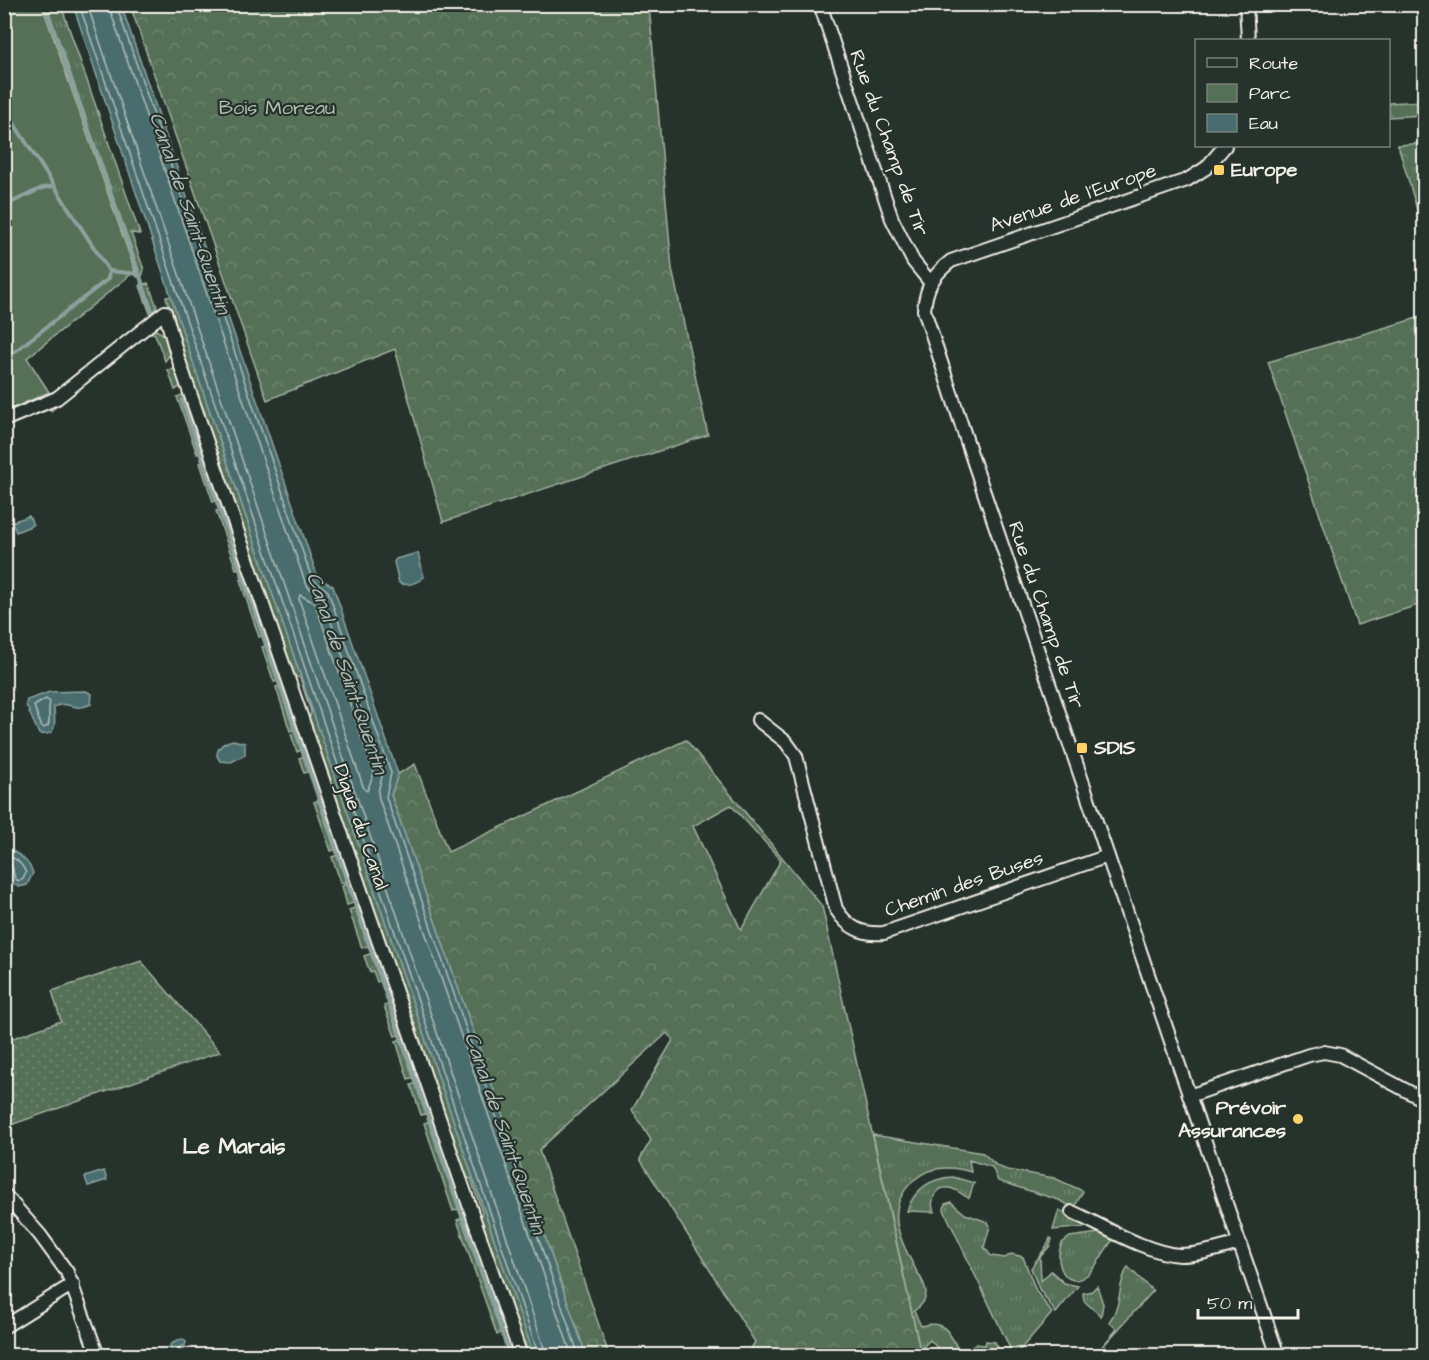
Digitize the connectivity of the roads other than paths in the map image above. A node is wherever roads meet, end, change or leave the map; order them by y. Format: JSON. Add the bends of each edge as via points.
{"nodes":[{"id":1,"x":820,"y":4,"type":"edge"},
{"id":2,"x":1246,"y":4,"type":"edge"},
{"id":3,"x":1248,"y":39,"type":"edge"},
{"id":4,"x":1224,"y":147,"type":"edge"},
{"id":5,"x":930,"y":282,"type":"junction"},
{"id":6,"x":4,"y":420,"type":"edge"},
{"id":7,"x":758,"y":720,"type":"dead end"},
{"id":8,"x":1108,"y":856,"type":"junction"},
{"id":9,"x":1190,"y":1096,"type":"junction"},
{"id":10,"x":1425,"y":1100,"type":"edge"},
{"id":11,"x":4,"y":1194,"type":"edge"},
{"id":12,"x":1072,"y":1212,"type":"dead end"},
{"id":13,"x":1240,"y":1243,"type":"junction"},
{"id":14,"x":73,"y":1284,"type":"junction"},
{"id":15,"x":4,"y":1327,"type":"edge"},
{"id":16,"x":98,"y":1356,"type":"edge"},
{"id":17,"x":521,"y":1356,"type":"edge"},
{"id":18,"x":1278,"y":1356,"type":"edge"}],
"edges":[{"from":1,"to":5,"type":"street","name":"Rue du Champ de Tir","via":[[892,219],[913,261]]},
{"from":2,"to":3,"type":"street"},
{"from":4,"to":5,"type":"street","name":"Avenue de l'Europe","via":[[1206,168],[1187,180],[956,258]]},
{"from":5,"to":8,"type":"street","name":"Rue du Champ de Tir","via":[[925,316]]},
{"from":6,"to":17,"type":"street","name":"Digue du Canal","via":[[57,398],[165,312]]},
{"from":7,"to":8,"type":"street","name":"Chemin des Buses","via":[[786,742],[796,756],[836,909],[856,930],[884,933]]},
{"from":8,"to":9,"type":"street","name":"Rue du Champ de Tir"},
{"from":9,"to":10,"type":"street","via":[[1324,1052],[1340,1055]]},
{"from":9,"to":13,"type":"street","name":"Rue du Champ de Tir"},
{"from":11,"to":14,"type":"street","via":[[52,1250]]},
{"from":12,"to":13,"type":"street","via":[[1170,1254]]},
{"from":13,"to":18,"type":"street","name":"Rue du Champ de Tir"},
{"from":14,"to":15,"type":"street"},
{"from":14,"to":16,"type":"street"}]}
